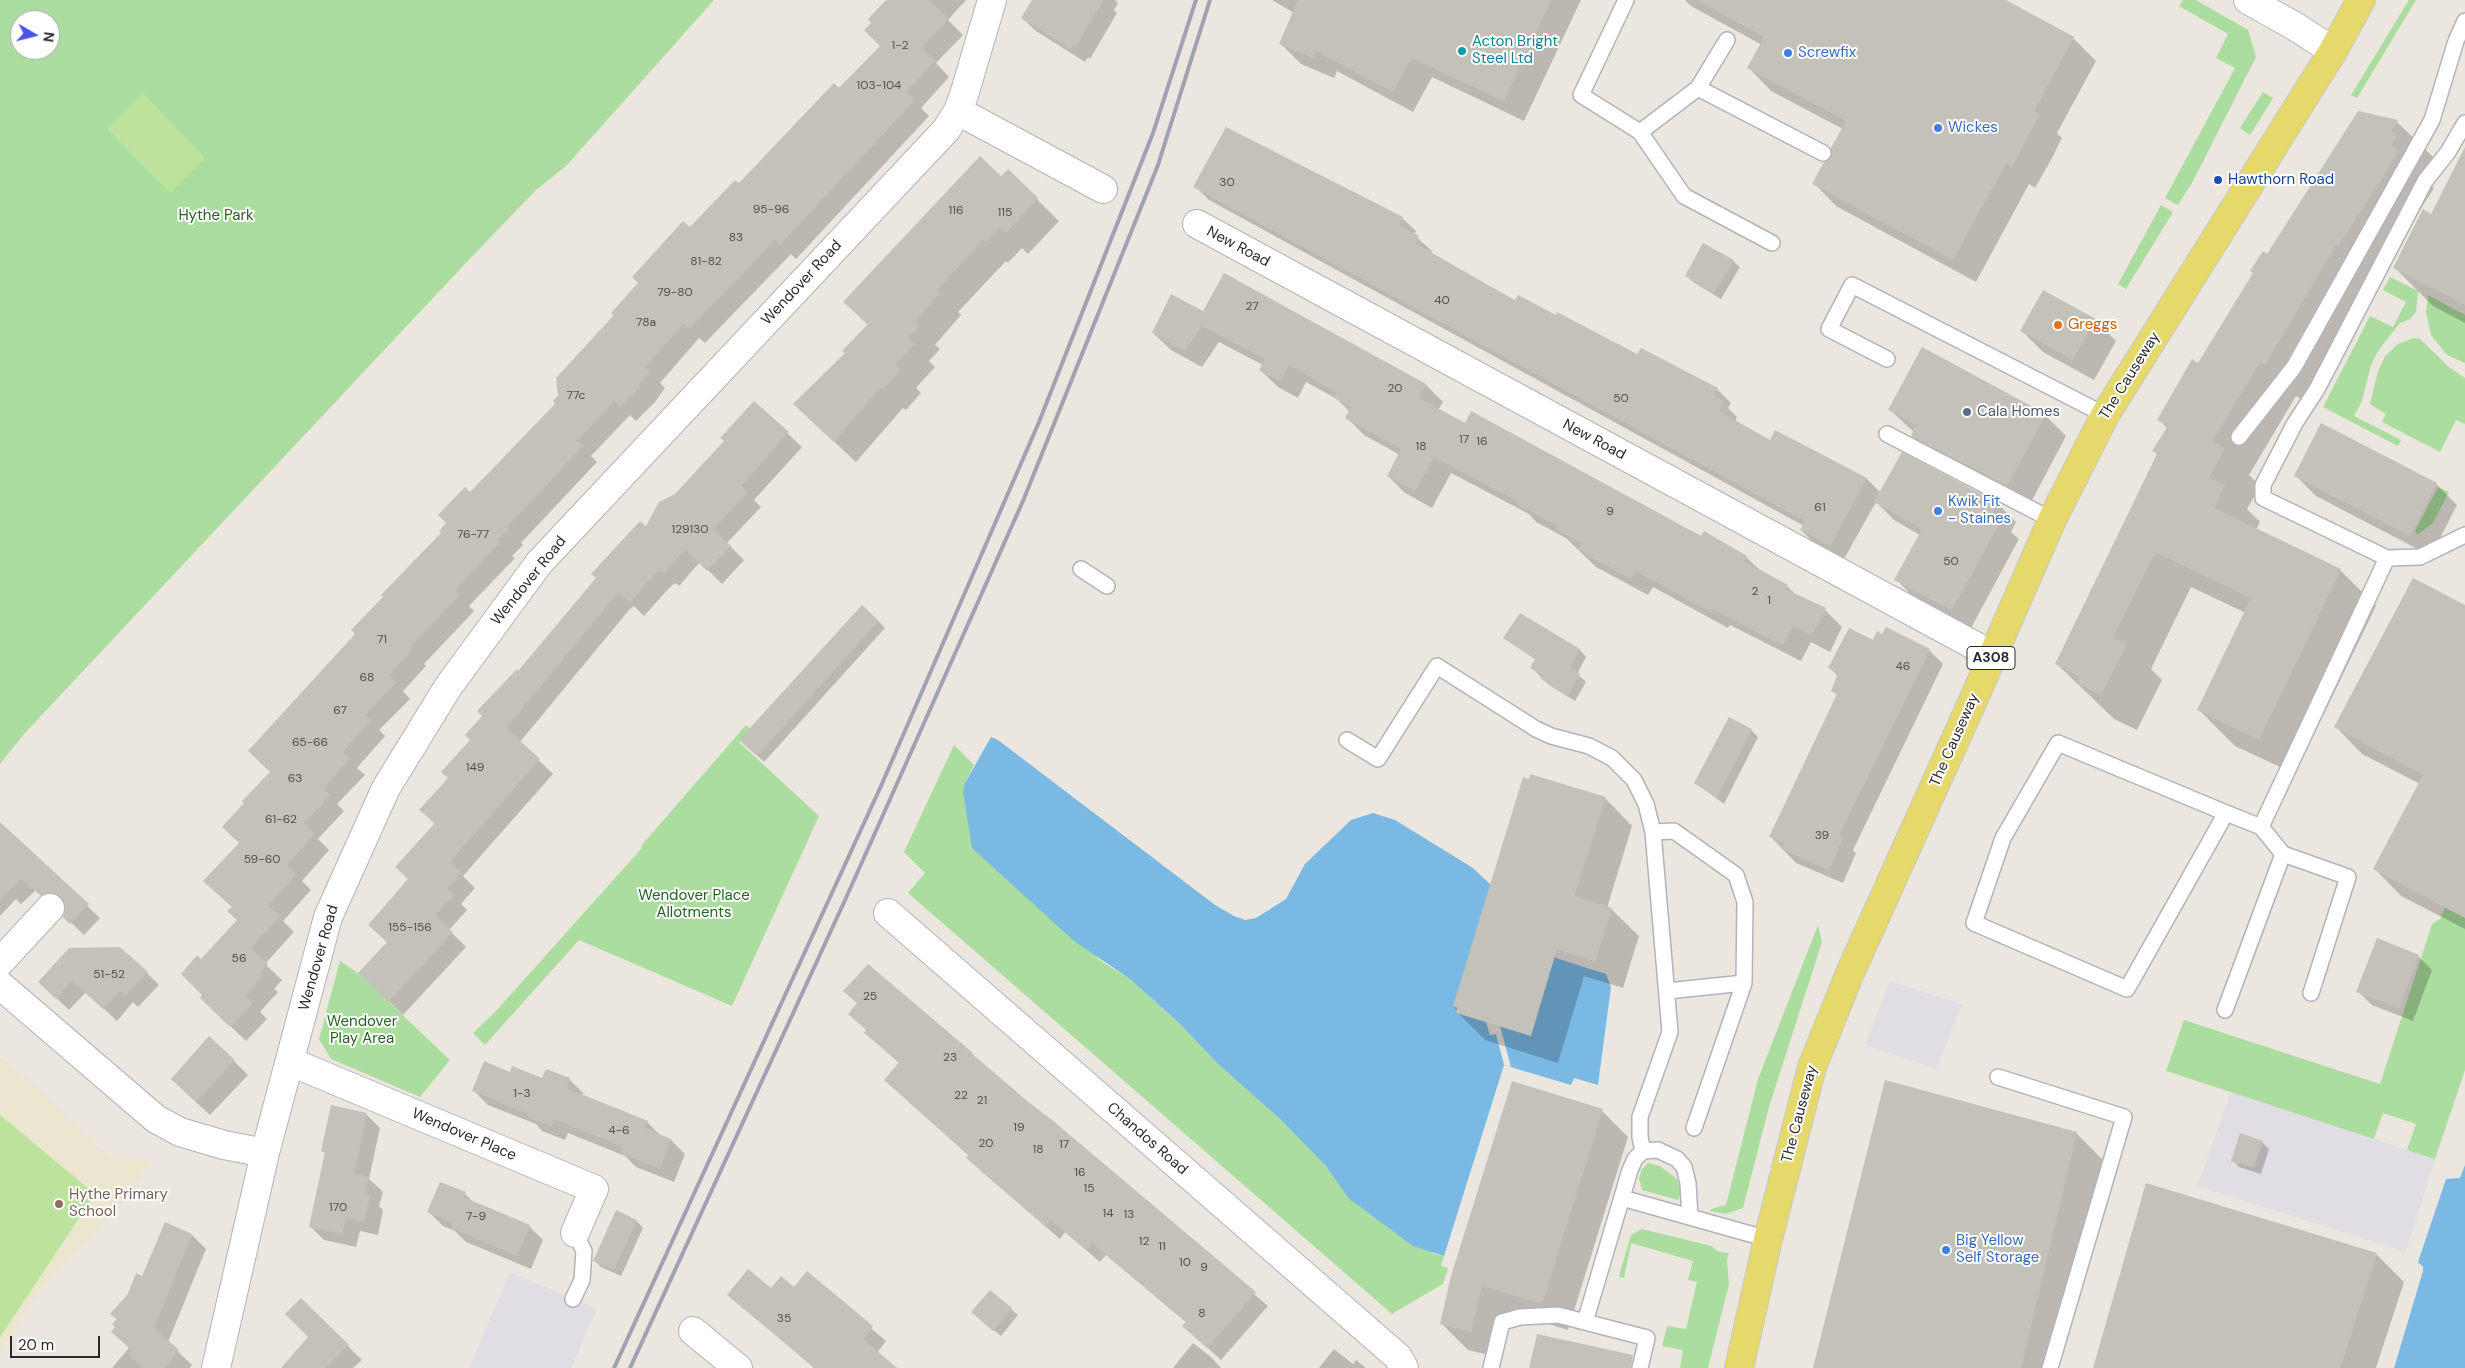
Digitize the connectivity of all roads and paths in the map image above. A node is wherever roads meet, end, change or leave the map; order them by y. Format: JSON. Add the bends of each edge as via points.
{"nodes":[{"id":1,"x":992,"y":0,"type":"edge"},
{"id":2,"x":1626,"y":0,"type":"edge"},
{"id":3,"x":2248,"y":0,"type":"edge"},
{"id":4,"x":2361,"y":0,"type":"edge"},
{"id":5,"x":2465,"y":21,"type":"edge"},
{"id":6,"x":1727,"y":40,"type":"dead end"},
{"id":7,"x":2460,"y":40,"type":"edge"},
{"id":8,"x":2332,"y":51,"type":"junction"},
{"id":9,"x":1698,"y":88,"type":"junction"},
{"id":10,"x":958,"y":111,"type":"junction"},
{"id":11,"x":2465,"y":124,"type":"edge"},
{"id":12,"x":1640,"y":132,"type":"junction"},
{"id":13,"x":1823,"y":153,"type":"dead end"},
{"id":14,"x":1103,"y":190,"type":"dead end"},
{"id":15,"x":1196,"y":224,"type":"dead end"},
{"id":16,"x":1772,"y":243,"type":"dead end"},
{"id":17,"x":1887,"y":359,"type":"dead end"},
{"id":18,"x":2105,"y":415,"type":"junction"},
{"id":19,"x":1887,"y":434,"type":"dead end"},
{"id":20,"x":2239,"y":437,"type":"dead end"},
{"id":21,"x":2052,"y":520,"type":"junction"},
{"id":22,"x":2465,"y":535,"type":"edge"},
{"id":23,"x":2387,"y":558,"type":"junction"},
{"id":24,"x":1081,"y":569,"type":"dead end"},
{"id":25,"x":1107,"y":586,"type":"dead end"},
{"id":26,"x":1992,"y":655,"type":"junction"},
{"id":27,"x":1347,"y":740,"type":"dead end"},
{"id":28,"x":2226,"y":813,"type":"junction"},
{"id":29,"x":2261,"y":827,"type":"junction"},
{"id":30,"x":1653,"y":832,"type":"junction"},
{"id":31,"x":2283,"y":854,"type":"junction"},
{"id":32,"x":50,"y":908,"type":"dead end"},
{"id":33,"x":888,"y":913,"type":"dead end"},
{"id":34,"x":0,"y":962,"type":"edge"},
{"id":35,"x":1744,"y":983,"type":"junction"},
{"id":36,"x":0,"y":985,"type":"edge"},
{"id":37,"x":1667,"y":990,"type":"junction"},
{"id":38,"x":2311,"y":993,"type":"dead end"},
{"id":39,"x":2225,"y":1010,"type":"dead end"},
{"id":40,"x":291,"y":1062,"type":"junction"},
{"id":41,"x":1998,"y":1077,"type":"dead end"},
{"id":42,"x":1694,"y":1128,"type":"dead end"},
{"id":43,"x":1643,"y":1151,"type":"junction"},
{"id":44,"x":265,"y":1153,"type":"junction"},
{"id":45,"x":1622,"y":1198,"type":"junction"},
{"id":46,"x":1690,"y":1217,"type":"junction"},
{"id":47,"x":575,"y":1234,"type":"joint"},
{"id":48,"x":1768,"y":1239,"type":"junction"},
{"id":49,"x":573,"y":1299,"type":"dead end"},
{"id":50,"x":1585,"y":1322,"type":"junction"},
{"id":51,"x":692,"y":1331,"type":"dead end"},
{"id":52,"x":216,"y":1368,"type":"edge"},
{"id":53,"x":738,"y":1368,"type":"edge"},
{"id":54,"x":1404,"y":1368,"type":"edge"},
{"id":55,"x":1491,"y":1368,"type":"edge"},
{"id":56,"x":1640,"y":1368,"type":"edge"},
{"id":57,"x":1740,"y":1368,"type":"edge"},
{"id":58,"x":2050,"y":1368,"type":"edge"}],
"edges":[{"from":1,"to":10,"type":"street","name":"Wendover Road"},
{"from":2,"to":12,"type":"lane","via":[[1581,94]]},
{"from":3,"to":8,"type":"street"},
{"from":4,"to":8,"type":"main road","name":"The Causeway","number":"A308"},
{"from":5,"to":7,"type":"lane"},
{"from":6,"to":9,"type":"lane"},
{"from":7,"to":20,"type":"lane","via":[[2432,120],[2294,367]]},
{"from":8,"to":18,"type":"main road","name":"The Causeway","number":"A308"},
{"from":9,"to":12,"type":"lane"},
{"from":9,"to":13,"type":"lane"},
{"from":10,"to":14,"type":"street"},
{"from":10,"to":40,"type":"street","name":"Wendover Road","via":[[946,130],[539,563],[448,687],[386,788],[328,918]]},
{"from":11,"to":23,"type":"lane","via":[[2426,181],[2263,485],[2263,498]]},
{"from":12,"to":16,"type":"lane","via":[[1684,196]]},
{"from":15,"to":26,"type":"street","name":"New Road"},
{"from":17,"to":18,"type":"lane","via":[[1829,329],[1852,285]]},
{"from":18,"to":21,"type":"main road","name":"The Causeway","number":"A308"},
{"from":19,"to":21,"type":"lane"},
{"from":21,"to":26,"type":"main road","name":"The Causeway","number":"A308"},
{"from":22,"to":23,"type":"lane","via":[[2420,557]]},
{"from":23,"to":29,"type":"lane"},
{"from":24,"to":25,"type":"lane"},
{"from":26,"to":48,"type":"main road","name":"The Causeway","number":"A308","via":[[1850,973],[1812,1066]]},
{"from":27,"to":30,"type":"lane","via":[[1378,759],[1437,666],[1536,729],[1589,746],[1612,758],[1634,780],[1646,804]]},
{"from":28,"to":28,"type":"lane","via":[[2058,743],[2003,838],[1974,923],[2127,989]]},
{"from":28,"to":29,"type":"lane"},
{"from":29,"to":31,"type":"lane"},
{"from":30,"to":35,"type":"lane","via":[[1674,831],[1736,875],[1744,902]]},
{"from":30,"to":37,"type":"lane"},
{"from":31,"to":38,"type":"lane","via":[[2348,877]]},
{"from":31,"to":39,"type":"lane"},
{"from":32,"to":34,"type":"street"},
{"from":33,"to":54,"type":"street","name":"Chandos Road","via":[[1398,1357]]},
{"from":35,"to":37,"type":"lane"},
{"from":35,"to":42,"type":"lane"},
{"from":36,"to":44,"type":"street","via":[[156,1119],[224,1145]]},
{"from":37,"to":43,"type":"lane","via":[[1670,1032],[1640,1117]]},
{"from":40,"to":44,"type":"street","name":"Wendover Road"},
{"from":40,"to":47,"type":"street","name":"Wendover Place","via":[[594,1189]]},
{"from":41,"to":58,"type":"lane","via":[[2124,1117]]},
{"from":43,"to":45,"type":"lane","via":[[1632,1165]]},
{"from":43,"to":46,"type":"lane","via":[[1658,1150],[1677,1158],[1684,1167]]},
{"from":44,"to":52,"type":"street","name":"Wendover Road"},
{"from":45,"to":46,"type":"lane"},
{"from":45,"to":50,"type":"lane"},
{"from":46,"to":48,"type":"lane"},
{"from":47,"to":49,"type":"lane","via":[[584,1251],[582,1280]]},
{"from":48,"to":57,"type":"main road","name":"The Causeway","number":"A308"},
{"from":50,"to":55,"type":"lane","via":[[1558,1315],[1520,1317],[1502,1322]]},
{"from":50,"to":56,"type":"lane","via":[[1647,1338]]},
{"from":51,"to":53,"type":"street"}]}
